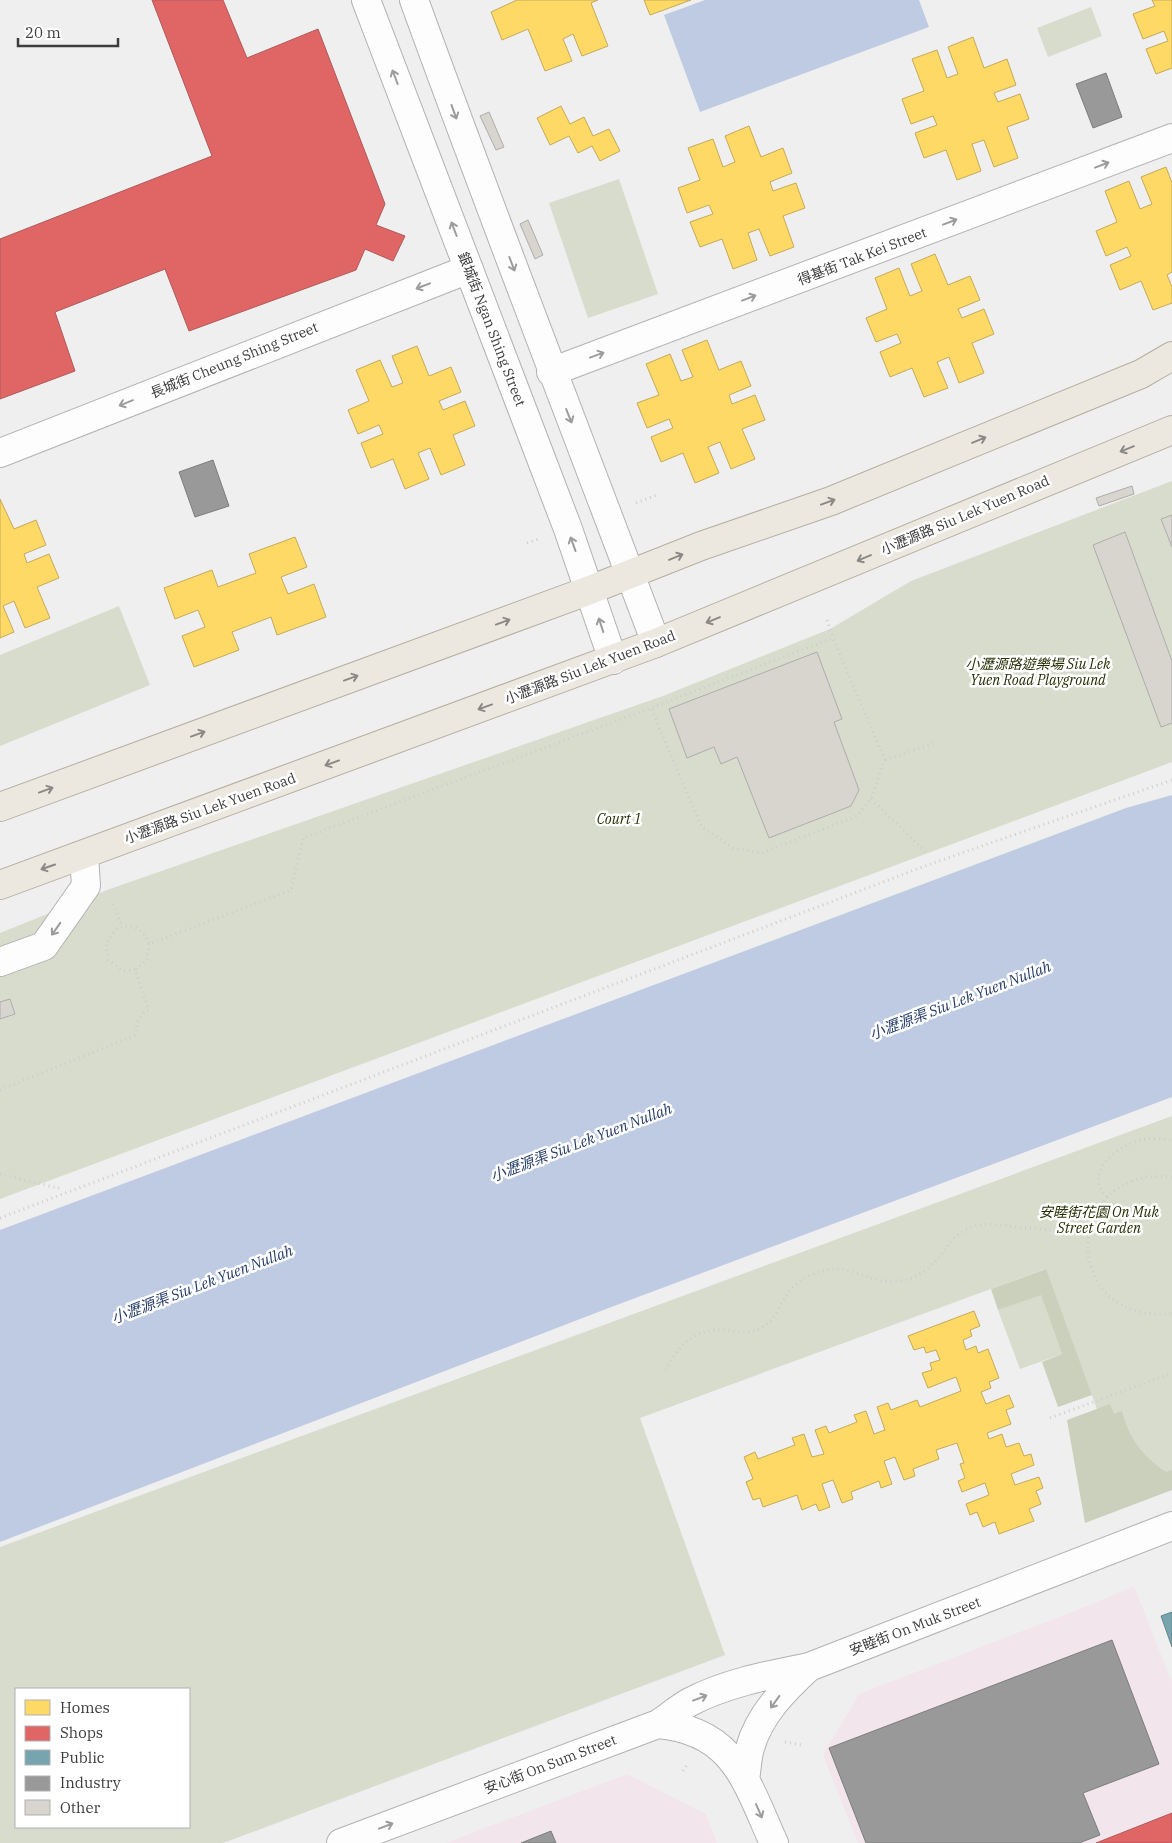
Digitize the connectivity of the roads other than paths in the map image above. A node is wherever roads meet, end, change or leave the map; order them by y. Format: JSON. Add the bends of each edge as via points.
{"nodes":[{"id":1,"x":366,"y":0,"type":"edge"},
{"id":2,"x":414,"y":0,"type":"edge"},
{"id":3,"x":1172,"y":138,"type":"edge"},
{"id":4,"x":469,"y":269,"type":"junction"},
{"id":5,"x":1172,"y":356,"type":"edge"},
{"id":6,"x":551,"y":372,"type":"junction"},
{"id":7,"x":1172,"y":430,"type":"edge"},
{"id":8,"x":0,"y":453,"type":"edge"},
{"id":9,"x":630,"y":574,"type":"junction"},
{"id":10,"x":590,"y":590,"type":"junction"},
{"id":11,"x":656,"y":643,"type":"junction"},
{"id":12,"x":613,"y":660,"type":"junction"},
{"id":13,"x":0,"y":807,"type":"edge"},
{"id":14,"x":84,"y":854,"type":"junction"},
{"id":15,"x":0,"y":884,"type":"edge"},
{"id":16,"x":0,"y":962,"type":"edge"},
{"id":17,"x":1172,"y":1526,"type":"edge"},
{"id":18,"x":809,"y":1667,"type":"junction"},
{"id":19,"x":658,"y":1724,"type":"junction"},
{"id":20,"x":745,"y":1779,"type":"junction"},
{"id":21,"x":341,"y":1843,"type":"edge"},
{"id":22,"x":774,"y":1843,"type":"edge"}],
"edges":[{"from":4,"to":1,"type":"street","name":"銀城街 Ngan Shing Street","one_way":true},
{"from":2,"to":6,"type":"street","one_way":true},
{"from":6,"to":3,"type":"street","name":"得基街 Tak Kei Street","one_way":true},
{"from":4,"to":8,"type":"street","name":"長城街 Cheung Shing Street","one_way":true},
{"from":10,"to":4,"type":"street","name":"銀城街 Ngan Shing Street","one_way":true},
{"from":9,"to":5,"type":"main road","one_way":true,"via":[[831,501],[1141,374]]},
{"from":6,"to":9,"type":"street","one_way":true},
{"from":7,"to":11,"type":"main road","name":"小瀝源路 Siu Lek Yuen Road","one_way":true},
{"from":9,"to":10,"type":"main road"},
{"from":9,"to":11,"type":"street"},
{"from":12,"to":10,"type":"street","name":"銀城街 Ngan Shing Street","one_way":true},
{"from":13,"to":10,"type":"main road","one_way":true},
{"from":11,"to":12,"type":"main road","name":"小瀝源路 Siu Lek Yuen Road"},
{"from":12,"to":14,"type":"main road","name":"小瀝源路 Siu Lek Yuen Road","one_way":true},
{"from":14,"to":15,"type":"main road","name":"小瀝源路 Siu Lek Yuen Road","one_way":true},
{"from":14,"to":16,"type":"street","one_way":true,"via":[[86,886],[44,946]]},
{"from":17,"to":18,"type":"street","name":"安睦街 On Muk Street"},
{"from":19,"to":18,"type":"street","name":"安睦街 On Muk Street","one_way":true,"via":[[691,1702],[715,1692],[755,1678]]},
{"from":18,"to":20,"type":"street","one_way":true,"via":[[784,1690],[765,1716],[750,1748]]},
{"from":19,"to":20,"type":"street","name":"安心街 On Sum Street","via":[[698,1732],[721,1747]]},
{"from":21,"to":19,"type":"street","name":"安心街 On Sum Street","one_way":true},
{"from":20,"to":22,"type":"street","name":"安心街 On Sum Street","one_way":true}]}
